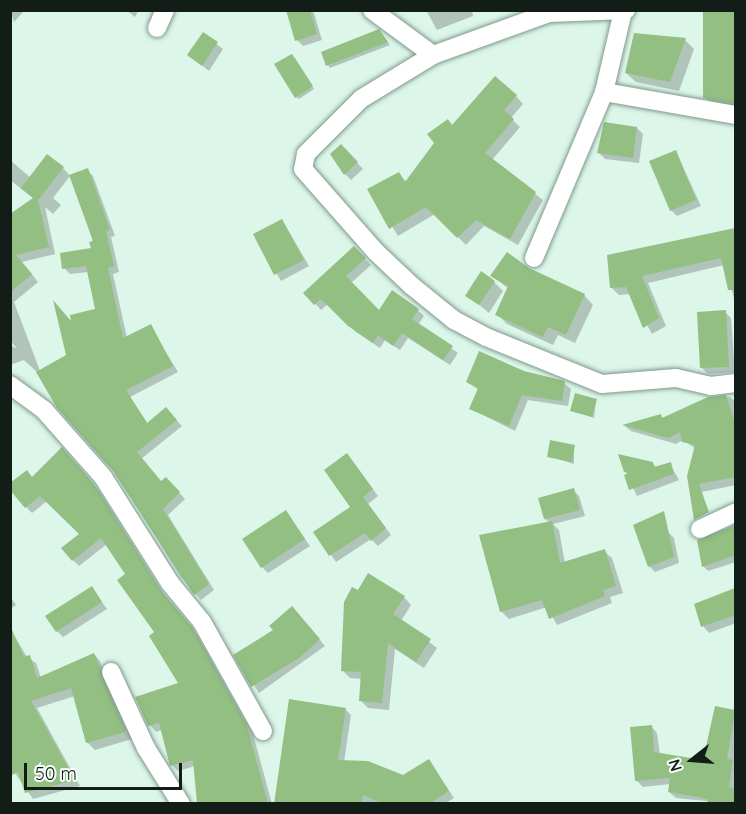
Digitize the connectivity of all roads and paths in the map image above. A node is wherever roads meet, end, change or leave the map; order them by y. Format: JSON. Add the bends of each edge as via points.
{"nodes":[{"id":1,"x":165,"y":10,"type":"edge"},
{"id":2,"x":372,"y":10,"type":"edge"},
{"id":3,"x":624,"y":11,"type":"edge"},
{"id":4,"x":549,"y":12,"type":"edge"},
{"id":5,"x":157,"y":28,"type":"dead end"},
{"id":6,"x":434,"y":55,"type":"junction"},
{"id":7,"x":604,"y":92,"type":"junction"},
{"id":8,"x":735,"y":115,"type":"edge"},
{"id":9,"x":534,"y":258,"type":"dead end"},
{"id":10,"x":735,"y":383,"type":"edge"},
{"id":11,"x":10,"y":385,"type":"edge"},
{"id":12,"x":735,"y":512,"type":"edge"},
{"id":13,"x":700,"y":529,"type":"dead end"},
{"id":14,"x":111,"y":672,"type":"dead end"},
{"id":15,"x":264,"y":730,"type":"dead end"},
{"id":16,"x":181,"y":804,"type":"edge"}],
"edges":[{"from":1,"to":5,"type":"street"},
{"from":2,"to":6,"type":"street"},
{"from":3,"to":4,"type":"street"},
{"from":3,"to":7,"type":"street"},
{"from":4,"to":6,"type":"street"},
{"from":6,"to":10,"type":"street","via":[[371,90],[302,160],[305,174],[376,252],[454,320],[602,384],[676,378],[711,386]]},
{"from":7,"to":8,"type":"street"},
{"from":7,"to":9,"type":"street"},
{"from":11,"to":15,"type":"street","via":[[44,410],[103,477],[170,583],[202,622]]},
{"from":12,"to":13,"type":"street"},
{"from":14,"to":16,"type":"street","via":[[146,747]]}]}
